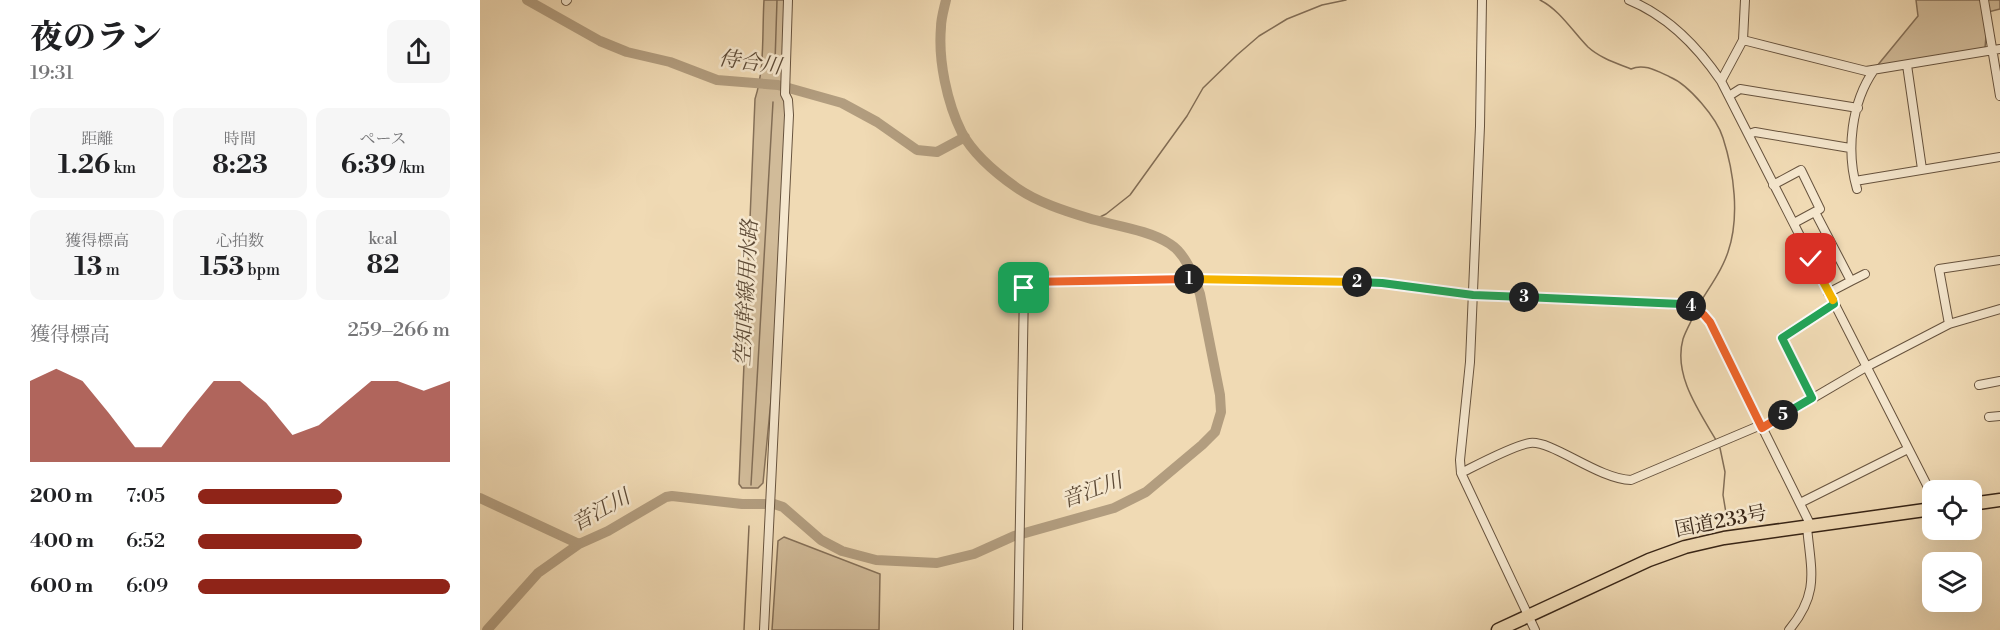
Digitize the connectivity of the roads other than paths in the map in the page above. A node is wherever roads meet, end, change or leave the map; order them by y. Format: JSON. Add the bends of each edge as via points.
{"nodes":[{"id":1,"x":788,"y":0,"type":"edge"},
{"id":2,"x":1482,"y":0,"type":"edge"},
{"id":3,"x":1629,"y":0,"type":"edge"},
{"id":4,"x":1744,"y":0,"type":"edge"},
{"id":5,"x":1984,"y":0,"type":"edge"},
{"id":6,"x":1743,"y":40,"type":"junction"},
{"id":7,"x":1996,"y":50,"type":"edge"},
{"id":8,"x":1907,"y":65,"type":"junction"},
{"id":9,"x":1874,"y":70,"type":"junction"},
{"id":10,"x":1721,"y":81,"type":"junction"},
{"id":11,"x":1729,"y":96,"type":"junction"},
{"id":12,"x":2000,"y":96,"type":"edge"},
{"id":13,"x":1858,"y":108,"type":"junction"},
{"id":14,"x":1749,"y":134,"type":"junction"},
{"id":15,"x":1850,"y":148,"type":"junction"},
{"id":16,"x":2000,"y":157,"type":"edge"},
{"id":17,"x":1922,"y":169,"type":"junction"},
{"id":18,"x":1773,"y":185,"type":"junction"},
{"id":19,"x":1815,"y":212,"type":"junction"},
{"id":20,"x":1794,"y":223,"type":"junction"},
{"id":21,"x":2000,"y":260,"type":"edge"},
{"id":22,"x":1865,"y":274,"type":"dead end"},
{"id":23,"x":1851,"y":281,"type":"junction"},
{"id":24,"x":1828,"y":292,"type":"junction"},
{"id":25,"x":1473,"y":295,"type":"junction"},
{"id":26,"x":1834,"y":304,"type":"junction"},
{"id":27,"x":2000,"y":309,"type":"edge"},
{"id":28,"x":1949,"y":324,"type":"junction"},
{"id":29,"x":1866,"y":367,"type":"junction"},
{"id":30,"x":2000,"y":381,"type":"edge"},
{"id":31,"x":1979,"y":385,"type":"dead end"},
{"id":32,"x":1812,"y":398,"type":"junction"},
{"id":33,"x":2000,"y":416,"type":"edge"},
{"id":34,"x":1989,"y":417,"type":"dead end"},
{"id":35,"x":1761,"y":426,"type":"junction"},
{"id":36,"x":1908,"y":449,"type":"junction"},
{"id":37,"x":1461,"y":473,"type":"junction"},
{"id":38,"x":1924,"y":480,"type":"edge"},
{"id":39,"x":2000,"y":500,"type":"edge"},
{"id":40,"x":1982,"y":502,"type":"edge"},
{"id":41,"x":1800,"y":503,"type":"junction"},
{"id":42,"x":1922,"y":510,"type":"edge"},
{"id":43,"x":1809,"y":526,"type":"junction"},
{"id":44,"x":1527,"y":616,"type":"junction"},
{"id":45,"x":764,"y":630,"type":"edge"},
{"id":46,"x":1018,"y":630,"type":"edge"},
{"id":47,"x":1498,"y":630,"type":"edge"},
{"id":48,"x":1535,"y":630,"type":"edge"},
{"id":49,"x":1789,"y":630,"type":"edge"}],
"edges":[{"from":1,"to":45,"type":"street","via":[[784,94],[789,115]]},
{"from":2,"to":25,"type":"street"},
{"from":3,"to":10,"type":"street","via":[[1682,34]]},
{"from":4,"to":6,"type":"street"},
{"from":5,"to":7,"type":"street"},
{"from":6,"to":9,"type":"street"},
{"from":6,"to":10,"type":"street"},
{"from":7,"to":8,"type":"street"},
{"from":7,"to":12,"type":"street"},
{"from":8,"to":9,"type":"street"},
{"from":8,"to":17,"type":"street"},
{"from":9,"to":13,"type":"street"},
{"from":10,"to":11,"type":"street"},
{"from":11,"to":13,"type":"street","via":[[1740,89]]},
{"from":11,"to":14,"type":"street"},
{"from":13,"to":15,"type":"street"},
{"from":14,"to":15,"type":"street"},
{"from":14,"to":18,"type":"street"},
{"from":15,"to":17,"type":"street","via":[[1856,185]]},
{"from":16,"to":17,"type":"street"},
{"from":18,"to":19,"type":"street","via":[[1801,170],[1820,209]]},
{"from":18,"to":20,"type":"street"},
{"from":19,"to":20,"type":"street"},
{"from":19,"to":23,"type":"street"},
{"from":20,"to":24,"type":"street"},
{"from":21,"to":28,"type":"street","via":[[1939,269]]},
{"from":22,"to":23,"type":"street"},
{"from":23,"to":24,"type":"street"},
{"from":24,"to":26,"type":"street"},
{"from":25,"to":35,"type":"street","via":[[1690,305],[1710,322]]},
{"from":25,"to":37,"type":"street"},
{"from":25,"to":46,"type":"street","via":[[1382,283],[1209,279],[1028,282],[1024,288]]},
{"from":26,"to":29,"type":"street"},
{"from":26,"to":32,"type":"street","via":[[1782,338]]},
{"from":27,"to":28,"type":"street"},
{"from":28,"to":29,"type":"street"},
{"from":29,"to":32,"type":"street"},
{"from":29,"to":36,"type":"street"},
{"from":30,"to":31,"type":"street"},
{"from":32,"to":35,"type":"street"},
{"from":33,"to":34,"type":"street"},
{"from":35,"to":37,"type":"street","via":[[1631,480],[1609,476],[1533,443]]},
{"from":35,"to":41,"type":"street"},
{"from":36,"to":38,"type":"street"},
{"from":36,"to":41,"type":"street"},
{"from":37,"to":44,"type":"street"},
{"from":39,"to":40,"type":"highway"},
{"from":41,"to":43,"type":"street"},
{"from":42,"to":43,"type":"highway","name":"国道233号"},
{"from":43,"to":44,"type":"highway","name":"国道233号","via":[[1686,547]]},
{"from":43,"to":49,"type":"street","via":[[1813,582],[1803,613]]},
{"from":44,"to":47,"type":"highway","name":"国道233号"},
{"from":44,"to":48,"type":"street"}]}
